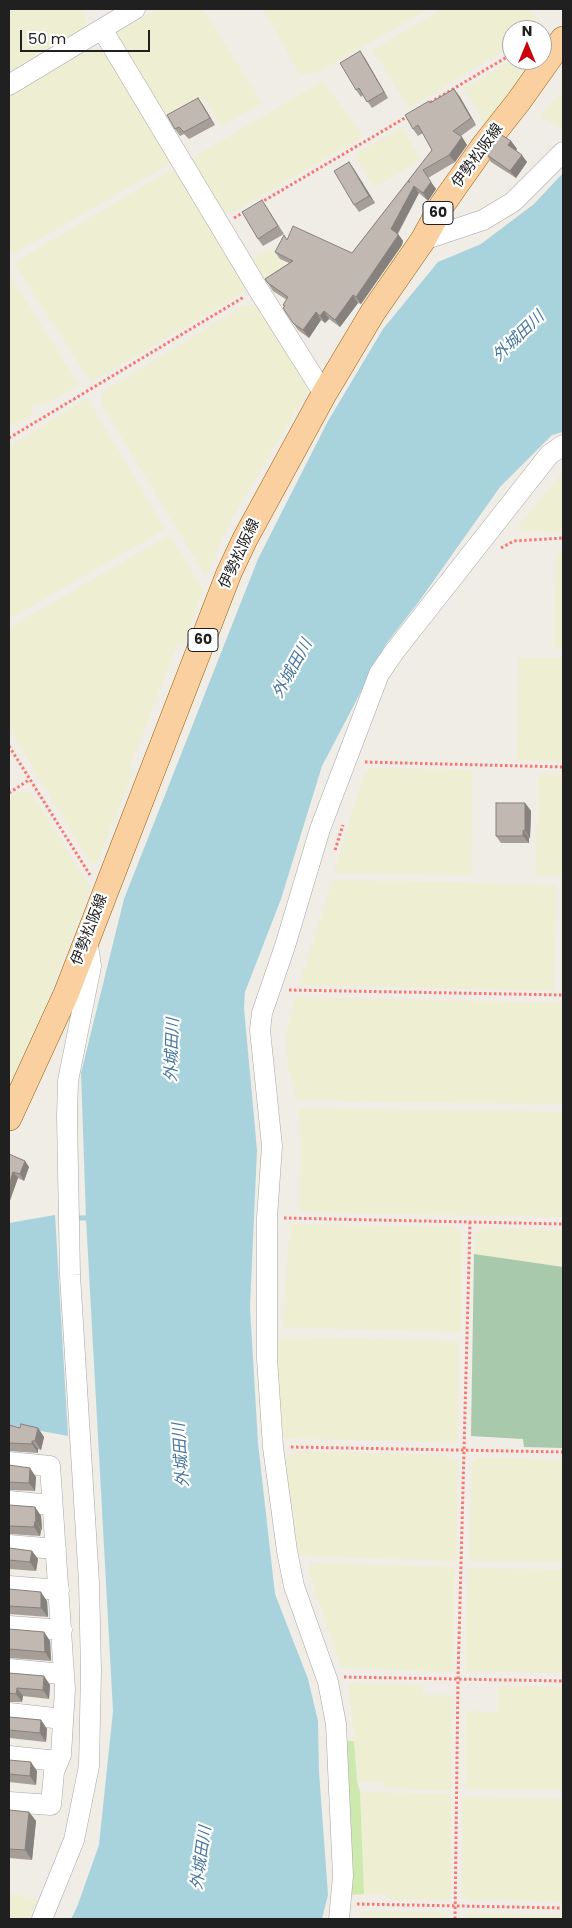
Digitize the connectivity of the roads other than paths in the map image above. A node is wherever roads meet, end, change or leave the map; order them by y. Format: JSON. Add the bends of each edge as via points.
{"nodes":[{"id":1,"x":135,"y":9,"type":"edge"},
{"id":2,"x":102,"y":29,"type":"junction"},
{"id":3,"x":563,"y":39,"type":"edge"},
{"id":4,"x":9,"y":85,"type":"edge"},
{"id":5,"x":563,"y":152,"type":"edge"},
{"id":6,"x":423,"y":240,"type":"junction"},
{"id":7,"x":324,"y":394,"type":"junction"},
{"id":8,"x":563,"y":445,"type":"edge"},
{"id":9,"x":87,"y":939,"type":"junction"},
{"id":10,"x":9,"y":1118,"type":"edge"},
{"id":11,"x":9,"y":1462,"type":"edge"},
{"id":12,"x":9,"y":1501,"type":"edge"},
{"id":13,"x":52,"y":1505,"type":"junction"},
{"id":14,"x":9,"y":1545,"type":"edge"},
{"id":15,"x":56,"y":1549,"type":"junction"},
{"id":16,"x":9,"y":1586,"type":"edge"},
{"id":17,"x":59,"y":1590,"type":"junction"},
{"id":18,"x":9,"y":1626,"type":"edge"},
{"id":19,"x":62,"y":1630,"type":"junction"},
{"id":20,"x":9,"y":1669,"type":"edge"},
{"id":21,"x":63,"y":1674,"type":"junction"},
{"id":22,"x":9,"y":1713,"type":"edge"},
{"id":23,"x":63,"y":1719,"type":"junction"},
{"id":24,"x":9,"y":1756,"type":"edge"},
{"id":25,"x":56,"y":1764,"type":"junction"},
{"id":26,"x":9,"y":1802,"type":"edge"},
{"id":27,"x":340,"y":1912,"type":"edge"},
{"id":28,"x":42,"y":1919,"type":"edge"}],
"edges":[{"from":1,"to":2,"type":"street"},
{"from":2,"to":4,"type":"street"},
{"from":2,"to":7,"type":"street"},
{"from":3,"to":6,"type":"main road","name":"伊勢松阪線","number":"60","via":[[458,182]]},
{"from":5,"to":6,"type":"street","via":[[513,202],[483,220]]},
{"from":6,"to":7,"type":"main road","name":"伊勢松阪線","number":"60"},
{"from":7,"to":9,"type":"main road","name":"伊勢松阪線","number":"60","via":[[229,573]]},
{"from":8,"to":27,"type":"street","via":[[550,455],[379,674],[320,828],[262,1013],[260,1030],[272,1146],[267,1218],[267,1358],[273,1447],[294,1586],[328,1682],[336,1724],[343,1876]]},
{"from":9,"to":10,"type":"main road","name":"伊勢松阪線","number":"60","via":[[66,994]]},
{"from":9,"to":28,"type":"street","via":[[91,966],[68,1081],[67,1117],[70,1275],[89,1582],[89,1766],[74,1840]]},
{"from":11,"to":13,"type":"street","via":[[50,1466]]},
{"from":12,"to":13,"type":"street"},
{"from":13,"to":15,"type":"street"},
{"from":14,"to":15,"type":"street"},
{"from":15,"to":17,"type":"street"},
{"from":16,"to":17,"type":"street"},
{"from":17,"to":19,"type":"street"},
{"from":18,"to":19,"type":"street"},
{"from":19,"to":21,"type":"street"},
{"from":20,"to":21,"type":"street"},
{"from":21,"to":23,"type":"street"},
{"from":22,"to":23,"type":"street"},
{"from":23,"to":25,"type":"street","via":[[61,1755]]},
{"from":24,"to":25,"type":"street","via":[[48,1760]]},
{"from":25,"to":26,"type":"street","via":[[50,1806]]}]}
